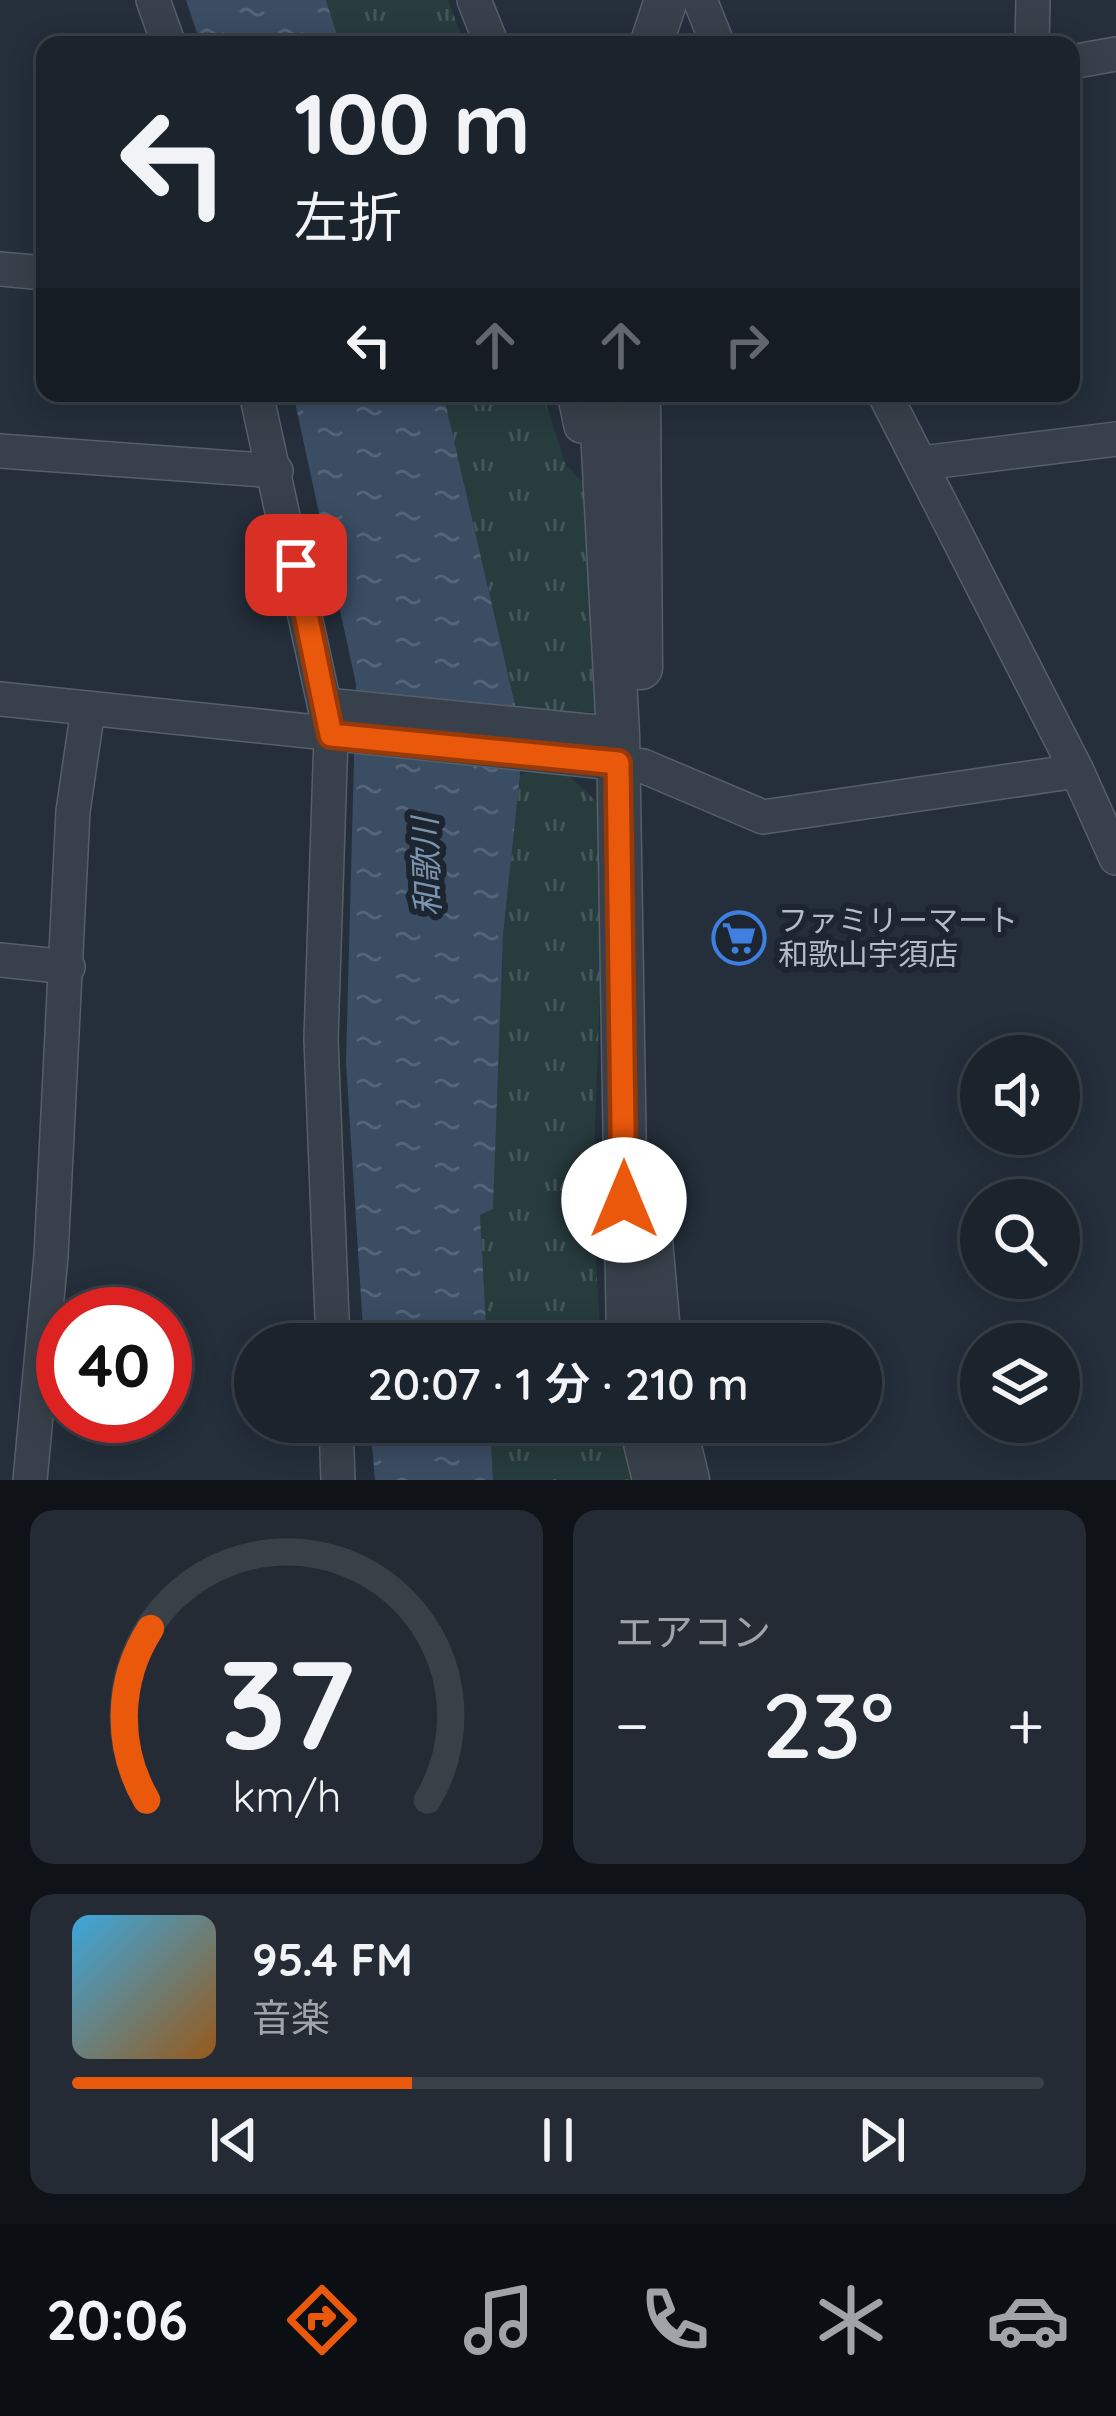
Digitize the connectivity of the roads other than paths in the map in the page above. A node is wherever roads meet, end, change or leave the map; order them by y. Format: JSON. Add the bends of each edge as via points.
{"nodes":[{"id":1,"x":153,"y":0,"type":"edge"},
{"id":2,"x":474,"y":0,"type":"edge"},
{"id":3,"x":666,"y":0,"type":"edge"},
{"id":4,"x":697,"y":0,"type":"edge"},
{"id":5,"x":1033,"y":0,"type":"edge"},
{"id":6,"x":166,"y":36,"type":"edge"},
{"id":7,"x":488,"y":36,"type":"edge"},
{"id":8,"x":654,"y":36,"type":"edge"},
{"id":9,"x":685,"y":36,"type":"edge"},
{"id":10,"x":714,"y":36,"type":"edge"},
{"id":11,"x":1032,"y":36,"type":"edge"},
{"id":12,"x":1116,"y":54,"type":"edge"},
{"id":13,"x":1080,"y":60,"type":"edge"},
{"id":14,"x":0,"y":269,"type":"edge"},
{"id":15,"x":36,"y":272,"type":"edge"},
{"id":16,"x":258,"y":402,"type":"edge"},
{"id":17,"x":639,"y":402,"type":"edge"},
{"id":18,"x":889,"y":402,"type":"edge"},
{"id":19,"x":592,"y":403,"type":"edge"},
{"id":20,"x":1116,"y":439,"type":"edge"},
{"id":21,"x":0,"y":451,"type":"edge"},
{"id":22,"x":922,"y":463,"type":"junction"},
{"id":23,"x":276,"y":471,"type":"junction"},
{"id":24,"x":0,"y":699,"type":"edge"},
{"id":25,"x":88,"y":709,"type":"junction"},
{"id":26,"x":341,"y":721,"type":"junction"},
{"id":27,"x":613,"y":751,"type":"junction"},
{"id":28,"x":1077,"y":771,"type":"junction"},
{"id":29,"x":1116,"y":858,"type":"edge"},
{"id":30,"x":0,"y":960,"type":"edge"},
{"id":31,"x":68,"y":967,"type":"junction"},
{"id":32,"x":332,"y":1323,"type":"edge"},
{"id":33,"x":627,"y":1323,"type":"edge"},
{"id":34,"x":657,"y":1323,"type":"edge"},
{"id":35,"x":337,"y":1443,"type":"edge"},
{"id":36,"x":645,"y":1443,"type":"edge"},
{"id":37,"x":679,"y":1443,"type":"edge"},
{"id":38,"x":31,"y":1480,"type":"edge"},
{"id":39,"x":338,"y":1480,"type":"edge"},
{"id":40,"x":654,"y":1480,"type":"edge"},
{"id":41,"x":688,"y":1480,"type":"edge"}],
"edges":[{"from":1,"to":6,"type":"street"},
{"from":2,"to":7,"type":"street"},
{"from":3,"to":8,"type":"street"},
{"from":4,"to":9,"type":"street"},
{"from":4,"to":10,"type":"street"},
{"from":5,"to":11,"type":"street"},
{"from":12,"to":13,"type":"street"},
{"from":14,"to":15,"type":"street"},
{"from":16,"to":23,"type":"street"},
{"from":17,"to":27,"type":"street"},
{"from":18,"to":22,"type":"street"},
{"from":19,"to":27,"type":"street"},
{"from":20,"to":22,"type":"street"},
{"from":21,"to":23,"type":"street"},
{"from":22,"to":28,"type":"street"},
{"from":23,"to":26,"type":"street"},
{"from":24,"to":25,"type":"street"},
{"from":25,"to":26,"type":"street"},
{"from":25,"to":31,"type":"street","via":[[73,811]]},
{"from":26,"to":27,"type":"street"},
{"from":26,"to":32,"type":"street","via":[[321,1039]]},
{"from":27,"to":28,"type":"street","via":[[764,817]]},
{"from":27,"to":33,"type":"street"},
{"from":27,"to":34,"type":"street"},
{"from":28,"to":29,"type":"street"},
{"from":30,"to":31,"type":"street"},
{"from":31,"to":38,"type":"street"},
{"from":35,"to":39,"type":"street"},
{"from":36,"to":40,"type":"street"},
{"from":37,"to":41,"type":"street"}]}
